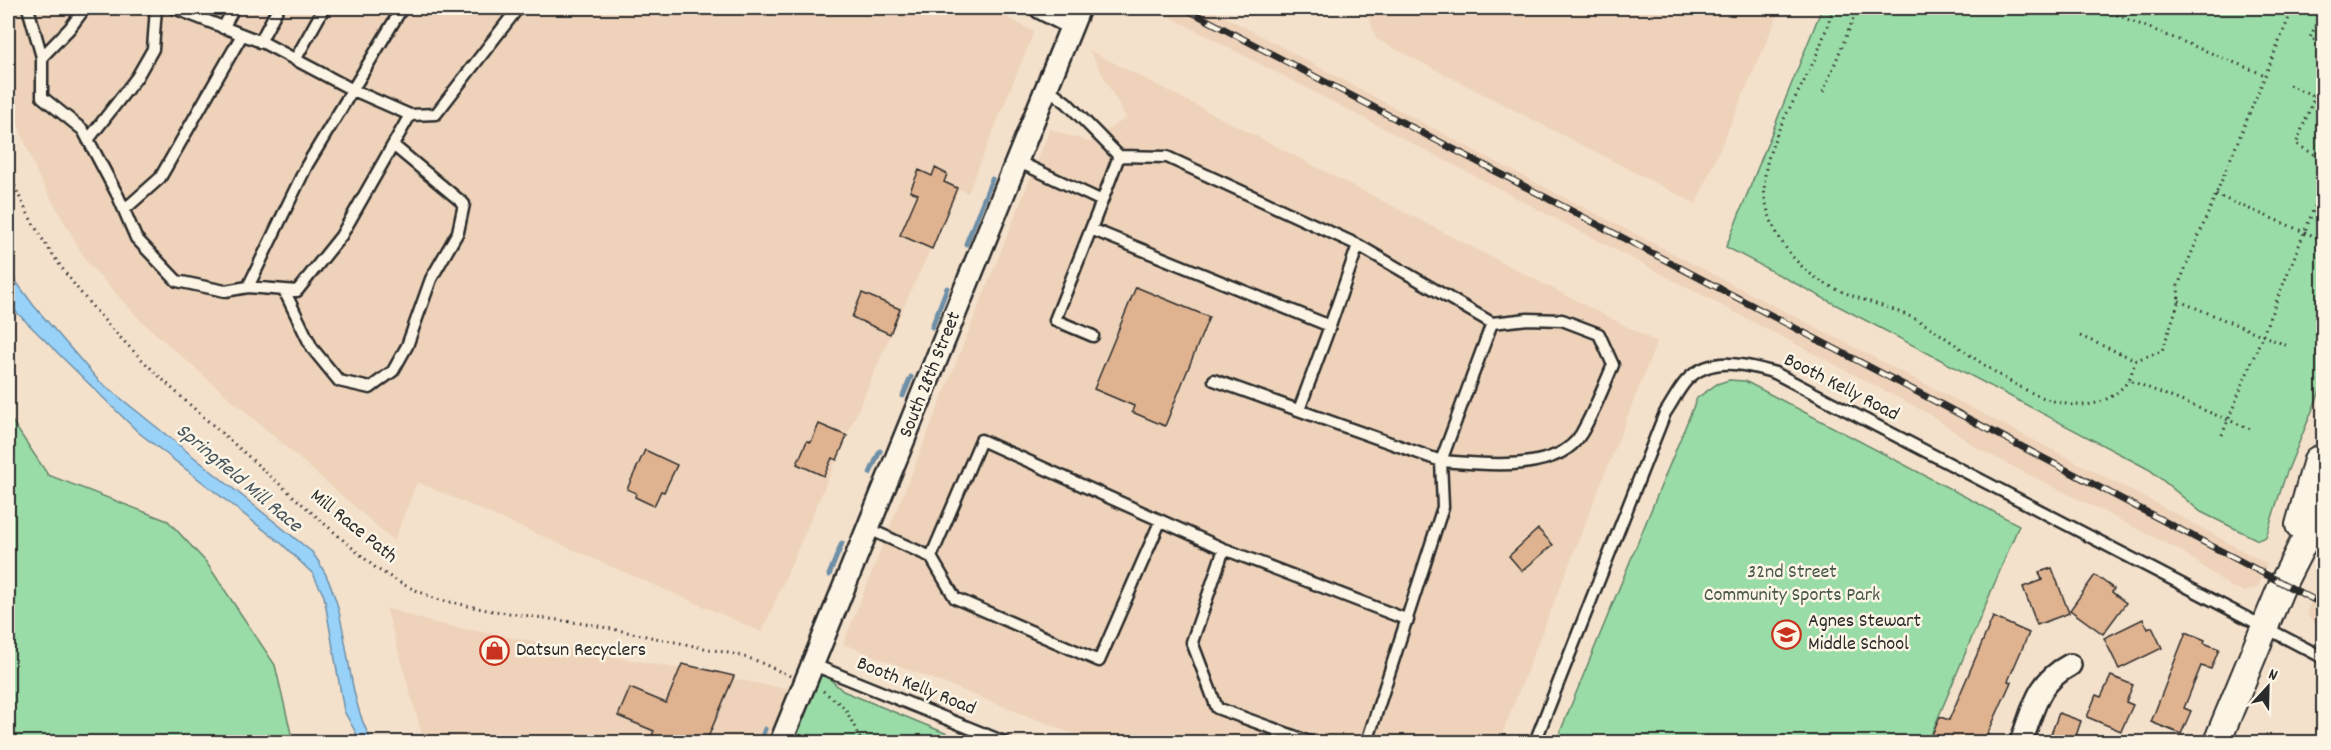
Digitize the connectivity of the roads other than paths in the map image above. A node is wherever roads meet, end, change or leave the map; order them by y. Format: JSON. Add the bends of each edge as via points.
{"nodes":[{"id":1,"x":28,"y":8,"type":"edge"},
{"id":2,"x":85,"y":8,"type":"edge"},
{"id":3,"x":156,"y":8,"type":"edge"},
{"id":4,"x":174,"y":8,"type":"edge"},
{"id":5,"x":234,"y":8,"type":"edge"},
{"id":6,"x":278,"y":8,"type":"edge"},
{"id":7,"x":324,"y":8,"type":"edge"},
{"id":8,"x":402,"y":8,"type":"edge"},
{"id":9,"x":518,"y":8,"type":"edge"},
{"id":10,"x":1041,"y":8,"type":"edge"},
{"id":11,"x":188,"y":10,"type":"edge"},
{"id":12,"x":1075,"y":16,"type":"edge"},
{"id":13,"x":223,"y":28,"type":"junction"},
{"id":14,"x":242,"y":35,"type":"junction"},
{"id":15,"x":260,"y":42,"type":"junction"},
{"id":16,"x":42,"y":57,"type":"junction"},
{"id":17,"x":295,"y":60,"type":"junction"},
{"id":18,"x":1046,"y":87,"type":"junction"},
{"id":19,"x":352,"y":90,"type":"junction"},
{"id":20,"x":410,"y":116,"type":"junction"},
{"id":21,"x":88,"y":140,"type":"junction"},
{"id":22,"x":393,"y":145,"type":"junction"},
{"id":23,"x":1119,"y":156,"type":"junction"},
{"id":24,"x":1017,"y":161,"type":"junction"},
{"id":25,"x":1102,"y":201,"type":"junction"},
{"id":26,"x":124,"y":210,"type":"junction"},
{"id":27,"x":1091,"y":229,"type":"junction"},
{"id":28,"x":1358,"y":245,"type":"junction"},
{"id":29,"x":248,"y":287,"type":"junction"},
{"id":30,"x":284,"y":290,"type":"junction"},
{"id":31,"x":1492,"y":323,"type":"junction"},
{"id":32,"x":1330,"y":326,"type":"junction"},
{"id":33,"x":1093,"y":336,"type":"dead end"},
{"id":34,"x":1214,"y":380,"type":"dead end"},
{"id":35,"x":1299,"y":410,"type":"junction"},
{"id":36,"x":2324,"y":457,"type":"edge"},
{"id":37,"x":1441,"y":461,"type":"junction"},
{"id":38,"x":2324,"y":502,"type":"edge"},
{"id":39,"x":1160,"y":522,"type":"junction"},
{"id":40,"x":869,"y":529,"type":"junction"},
{"id":41,"x":1224,"y":549,"type":"junction"},
{"id":42,"x":931,"y":558,"type":"junction"},
{"id":43,"x":2283,"y":583,"type":"junction"},
{"id":44,"x":1408,"y":620,"type":"junction"},
{"id":45,"x":2265,"y":627,"type":"junction"},
{"id":46,"x":2324,"y":658,"type":"edge"},
{"id":47,"x":2070,"y":665,"type":"dead end"},
{"id":48,"x":810,"y":674,"type":"junction"},
{"id":49,"x":781,"y":742,"type":"edge"},
{"id":50,"x":1004,"y":742,"type":"edge"},
{"id":51,"x":1310,"y":742,"type":"edge"},
{"id":52,"x":1367,"y":742,"type":"edge"},
{"id":53,"x":1535,"y":742,"type":"edge"},
{"id":54,"x":2021,"y":742,"type":"edge"},
{"id":55,"x":2217,"y":742,"type":"edge"}],
"edges":[{"from":1,"to":16,"type":"lane"},
{"from":2,"to":16,"type":"lane"},
{"from":3,"to":21,"type":"lane","via":[[153,49],[137,77]]},
{"from":4,"to":11,"type":"lane"},
{"from":5,"to":13,"type":"lane"},
{"from":6,"to":15,"type":"lane"},
{"from":7,"to":17,"type":"lane"},
{"from":8,"to":19,"type":"lane"},
{"from":9,"to":20,"type":"lane","via":[[436,114]]},
{"from":10,"to":12,"type":"street"},
{"from":11,"to":13,"type":"lane"},
{"from":12,"to":18,"type":"street","name":"South 28th Street"},
{"from":13,"to":14,"type":"lane"},
{"from":14,"to":15,"type":"lane"},
{"from":14,"to":26,"type":"lane","via":[[160,178]]},
{"from":15,"to":17,"type":"lane"},
{"from":16,"to":21,"type":"lane","via":[[42,98],[83,130]]},
{"from":17,"to":19,"type":"lane"},
{"from":18,"to":23,"type":"lane"},
{"from":18,"to":24,"type":"street","name":"South 28th Street"},
{"from":19,"to":20,"type":"lane"},
{"from":19,"to":29,"type":"lane","via":[[307,165]]},
{"from":20,"to":22,"type":"lane"},
{"from":21,"to":26,"type":"lane"},
{"from":22,"to":30,"type":"lane","via":[[341,236],[297,291]]},
{"from":22,"to":30,"type":"lane","via":[[464,204],[458,232],[430,279],[407,346],[393,371],[370,388],[339,381],[312,348]]},
{"from":23,"to":25,"type":"lane"},
{"from":23,"to":28,"type":"lane","via":[[1167,158]]},
{"from":24,"to":25,"type":"lane"},
{"from":24,"to":40,"type":"street","name":"South 28th Street"},
{"from":25,"to":27,"type":"lane"},
{"from":26,"to":29,"type":"lane","via":[[136,238],[177,281],[225,291]]},
{"from":27,"to":32,"type":"lane"},
{"from":27,"to":33,"type":"lane","via":[[1055,320]]},
{"from":28,"to":31,"type":"lane"},
{"from":28,"to":32,"type":"lane"},
{"from":29,"to":30,"type":"lane"},
{"from":31,"to":37,"type":"lane"},
{"from":31,"to":37,"type":"lane","via":[[1562,320],[1599,334],[1613,366],[1580,436],[1554,456],[1511,466]]},
{"from":32,"to":35,"type":"lane"},
{"from":34,"to":35,"type":"lane"},
{"from":35,"to":37,"type":"lane"},
{"from":36,"to":43,"type":"street","via":[[2317,460]]},
{"from":37,"to":44,"type":"lane","via":[[1443,507]]},
{"from":38,"to":43,"type":"street"},
{"from":39,"to":41,"type":"lane"},
{"from":39,"to":42,"type":"lane","via":[[981,440]]},
{"from":39,"to":42,"type":"lane","via":[[1099,661],[955,598]]},
{"from":40,"to":42,"type":"lane"},
{"from":40,"to":48,"type":"street","name":"South 28th Street"},
{"from":41,"to":44,"type":"lane"},
{"from":41,"to":51,"type":"lane","via":[[1192,642],[1216,708]]},
{"from":43,"to":45,"type":"street"},
{"from":44,"to":52,"type":"lane"},
{"from":45,"to":46,"type":"lane","name":"Booth Kelly Road"},
{"from":45,"to":53,"type":"lane","name":"Booth Kelly Road","via":[[1775,373],[1744,363],[1714,364],[1687,380],[1665,413]]},
{"from":45,"to":55,"type":"street"},
{"from":47,"to":54,"type":"street","via":[[2052,675],[2043,687]]},
{"from":48,"to":49,"type":"street","name":"South 28th Street"},
{"from":48,"to":50,"type":"lane","name":"Booth Kelly Road"}]}
